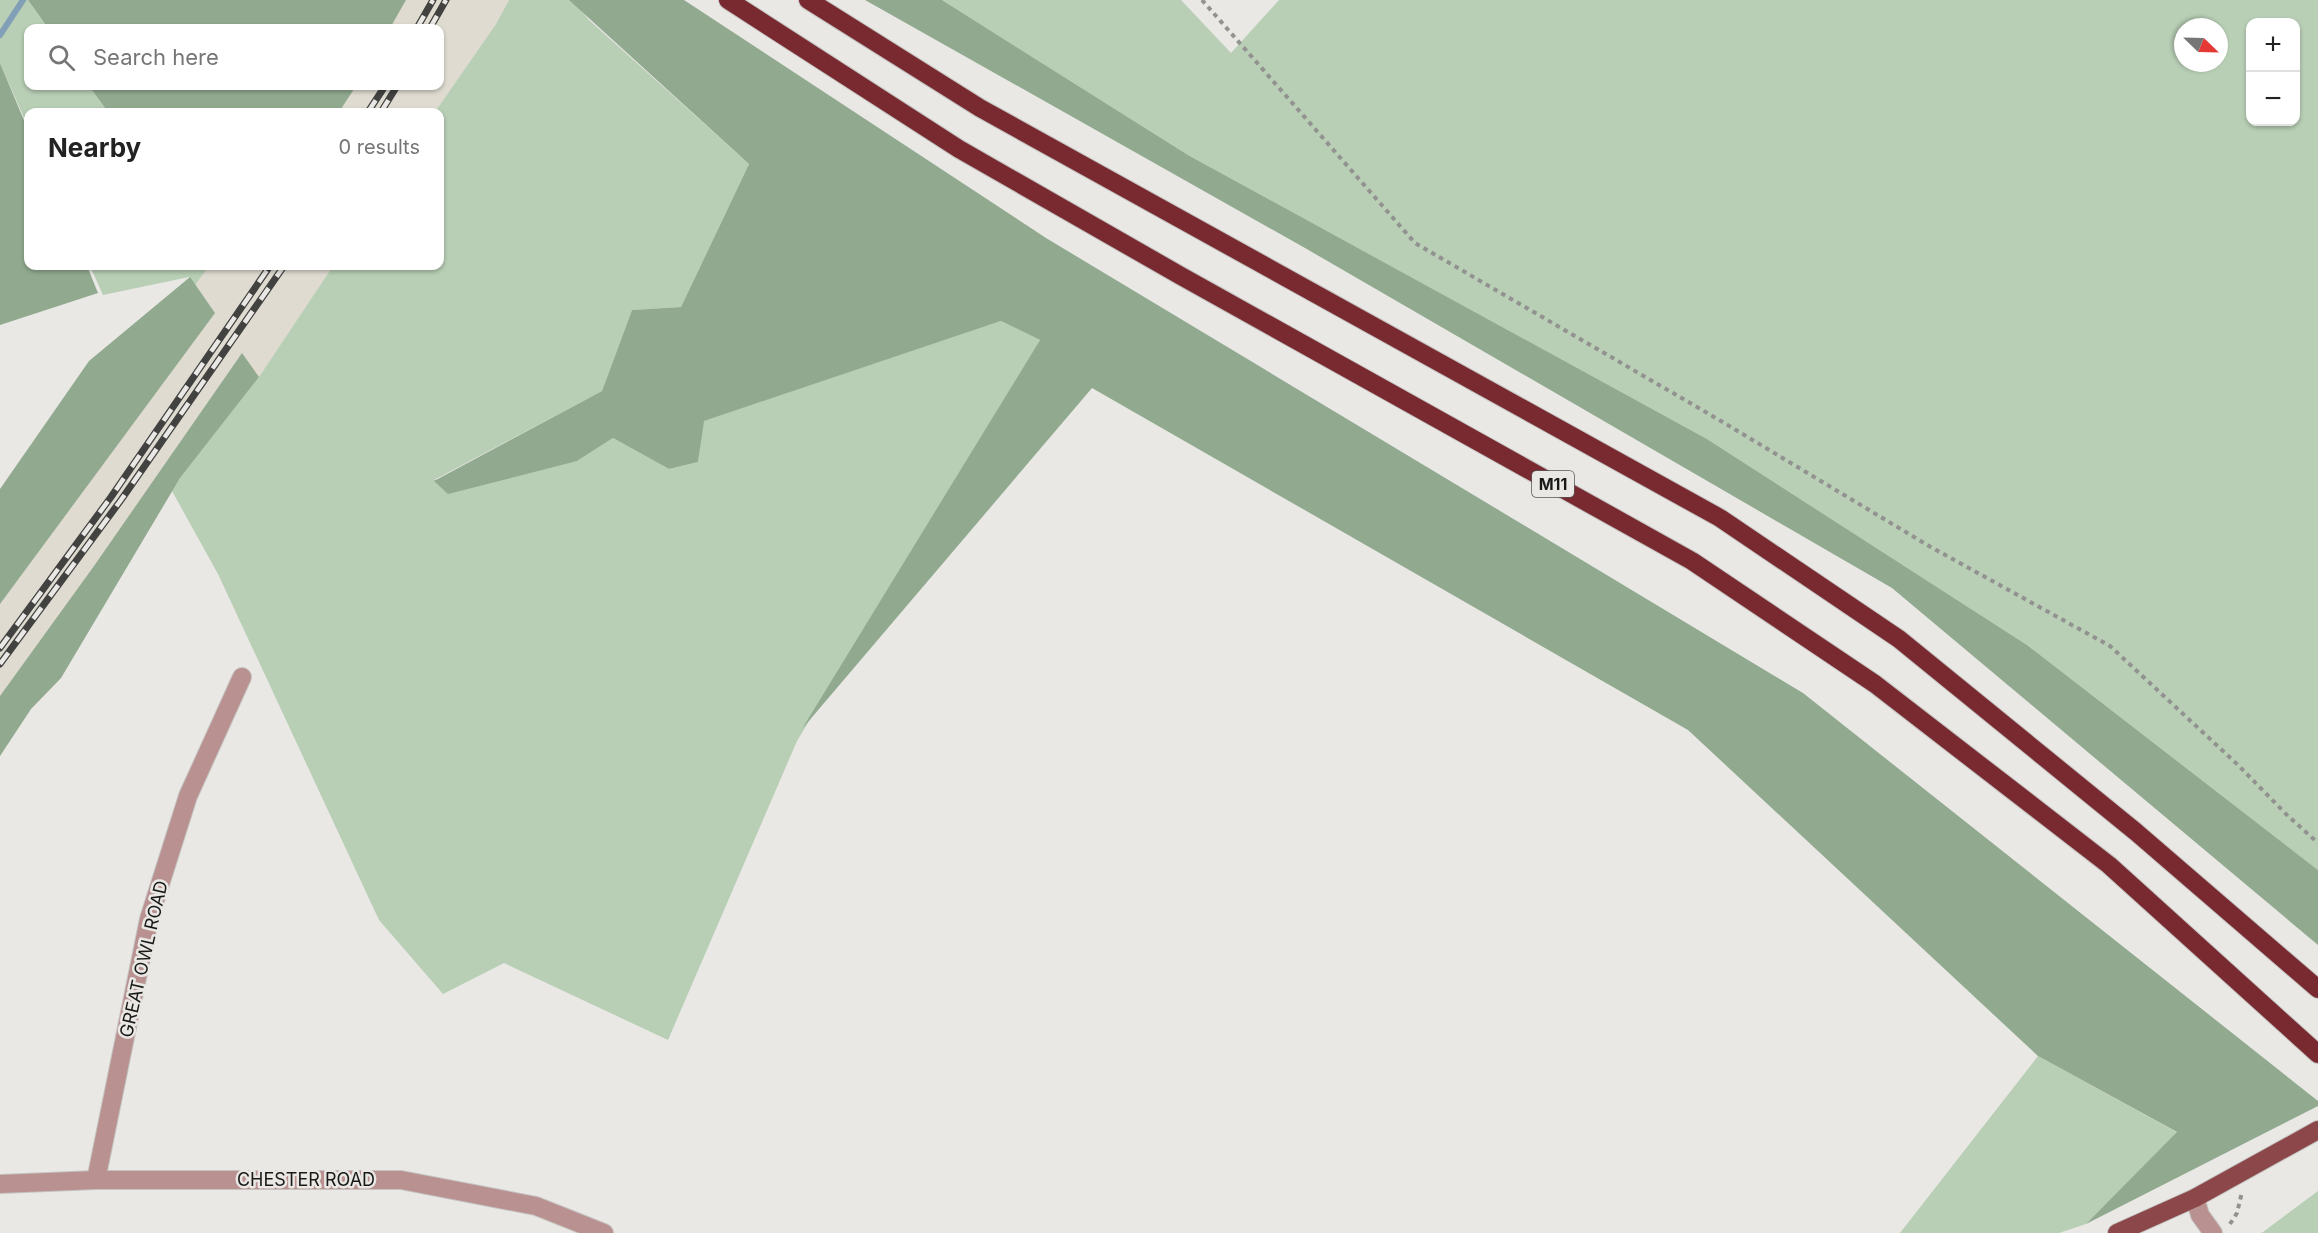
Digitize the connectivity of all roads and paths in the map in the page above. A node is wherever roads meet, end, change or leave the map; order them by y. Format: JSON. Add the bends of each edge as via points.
{"nodes":[{"id":1,"x":728,"y":0,"type":"edge"},
{"id":2,"x":808,"y":0,"type":"edge"},
{"id":3,"x":1202,"y":0,"type":"edge"},
{"id":4,"x":242,"y":677,"type":"dead end"},
{"id":5,"x":2318,"y":843,"type":"edge"},
{"id":6,"x":2318,"y":990,"type":"edge"},
{"id":7,"x":2318,"y":1056,"type":"edge"},
{"id":8,"x":2318,"y":1130,"type":"edge"},
{"id":9,"x":96,"y":1180,"type":"junction"},
{"id":10,"x":2242,"y":1183,"type":"junction"},
{"id":11,"x":0,"y":1184,"type":"edge"},
{"id":12,"x":2195,"y":1198,"type":"junction"},
{"id":13,"x":2219,"y":1232,"type":"edge"},
{"id":14,"x":604,"y":1233,"type":"edge"},
{"id":15,"x":2117,"y":1233,"type":"edge"}],
"edges":[{"from":1,"to":7,"type":"highway","number":"M11","via":[[959,149],[1692,561],[1875,684],[2109,865]]},
{"from":2,"to":6,"type":"highway","via":[[980,108],[1720,518],[1899,639],[2136,832]]},
{"from":3,"to":5,"type":"path","via":[[1415,243],[1929,546],[2110,646]]},
{"from":4,"to":9,"type":"street","name":"GREAT OWL ROAD","via":[[188,796],[149,919]]},
{"from":8,"to":10,"type":"main road"},
{"from":9,"to":11,"type":"street","name":"CHESTER ROAD"},
{"from":9,"to":14,"type":"street","name":"CHESTER ROAD","via":[[401,1180],[536,1206]]},
{"from":10,"to":12,"type":"main road"},
{"from":10,"to":13,"type":"path","via":[[2237,1213]]},
{"from":12,"to":13,"type":"street","via":[[2200,1215]]},
{"from":12,"to":15,"type":"main road"}]}
